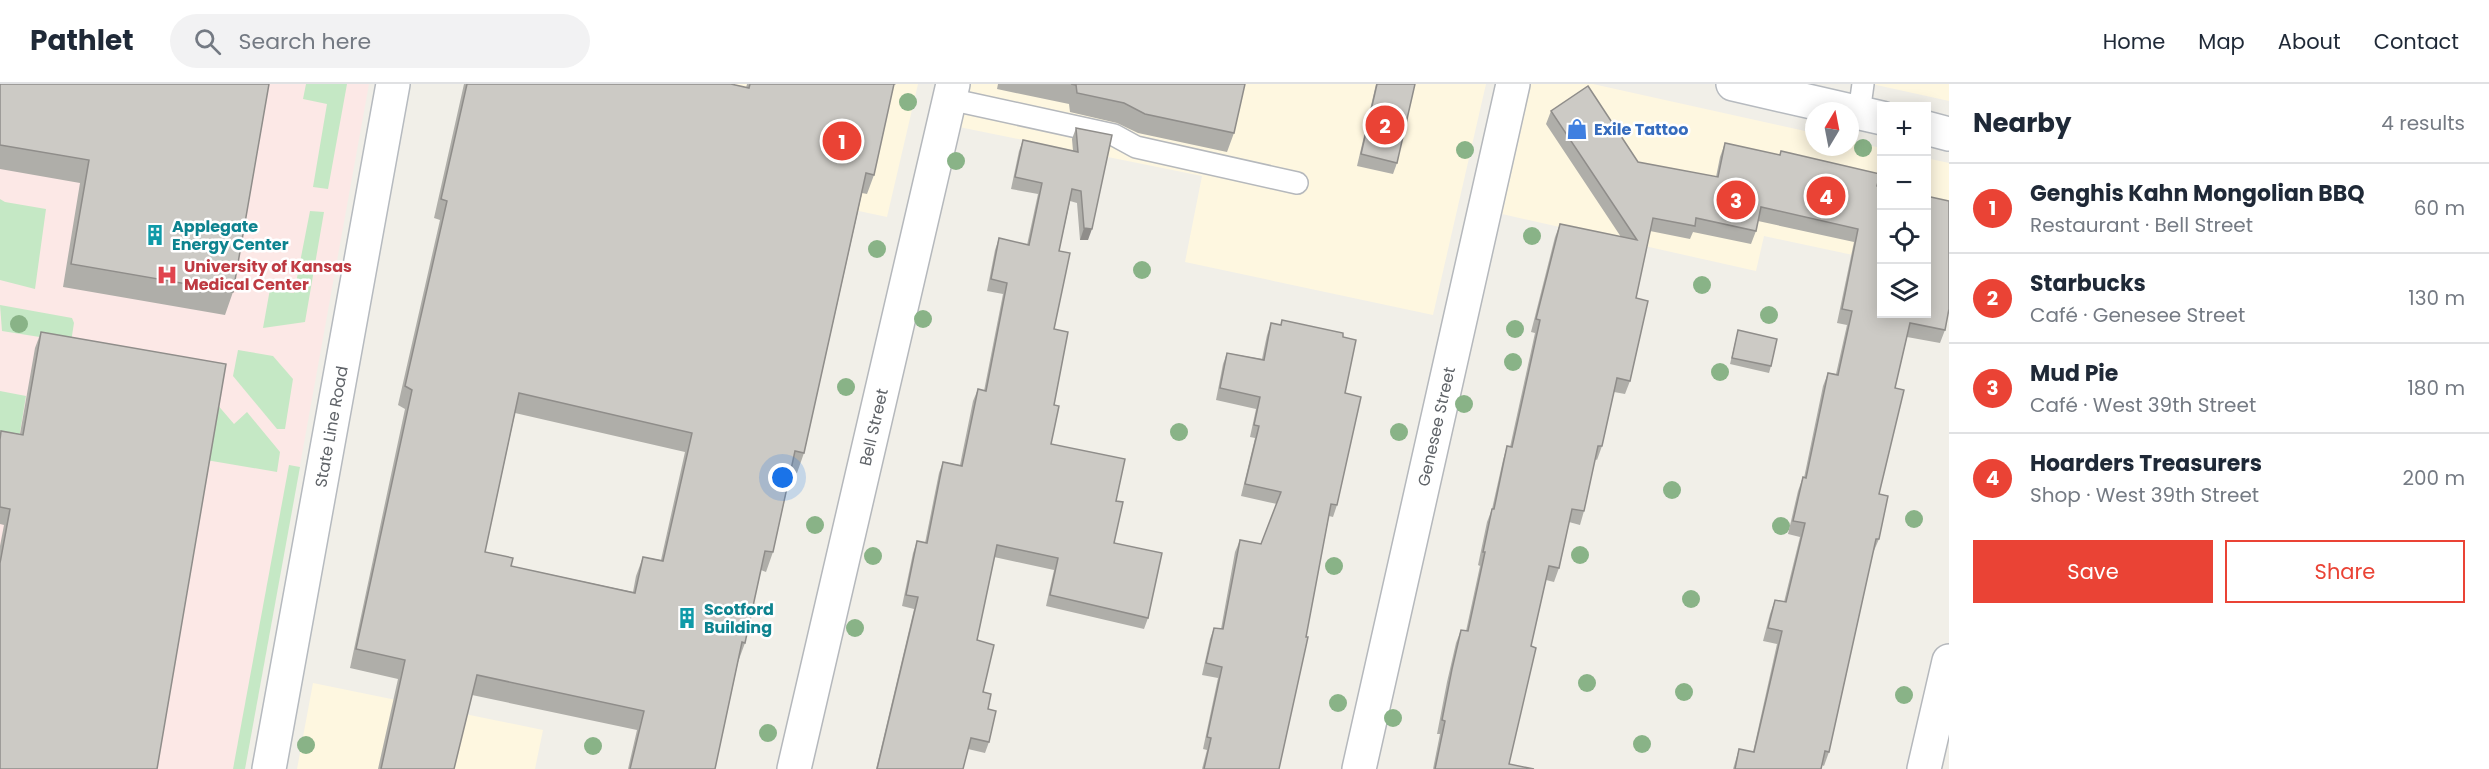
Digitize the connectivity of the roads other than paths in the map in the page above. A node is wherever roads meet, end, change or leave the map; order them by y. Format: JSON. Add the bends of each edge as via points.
{"nodes":[{"id":1,"x":393,"y":84,"type":"edge"},
{"id":2,"x":1514,"y":84,"type":"edge"},
{"id":3,"x":1733,"y":84,"type":"edge"},
{"id":4,"x":951,"y":91,"type":"edge"},
{"id":5,"x":1868,"y":105,"type":"edge"},
{"id":6,"x":1931,"y":129,"type":"edge"},
{"id":7,"x":1949,"y":134,"type":"edge"},
{"id":8,"x":1297,"y":183,"type":"dead end"},
{"id":9,"x":1949,"y":661,"type":"edge"},
{"id":10,"x":269,"y":769,"type":"edge"},
{"id":11,"x":794,"y":769,"type":"edge"},
{"id":12,"x":1359,"y":769,"type":"edge"},
{"id":13,"x":1924,"y":769,"type":"edge"}],
"edges":[{"from":1,"to":10,"type":"street","name":"State Line Road"},
{"from":2,"to":12,"type":"street","name":"Genesee Street"},
{"from":3,"to":5,"type":"street"},
{"from":4,"to":8,"type":"lane","via":[[1114,135],[1136,147]]},
{"from":4,"to":11,"type":"street","name":"Bell Street"},
{"from":6,"to":7,"type":"street"},
{"from":9,"to":13,"type":"street"}]}
